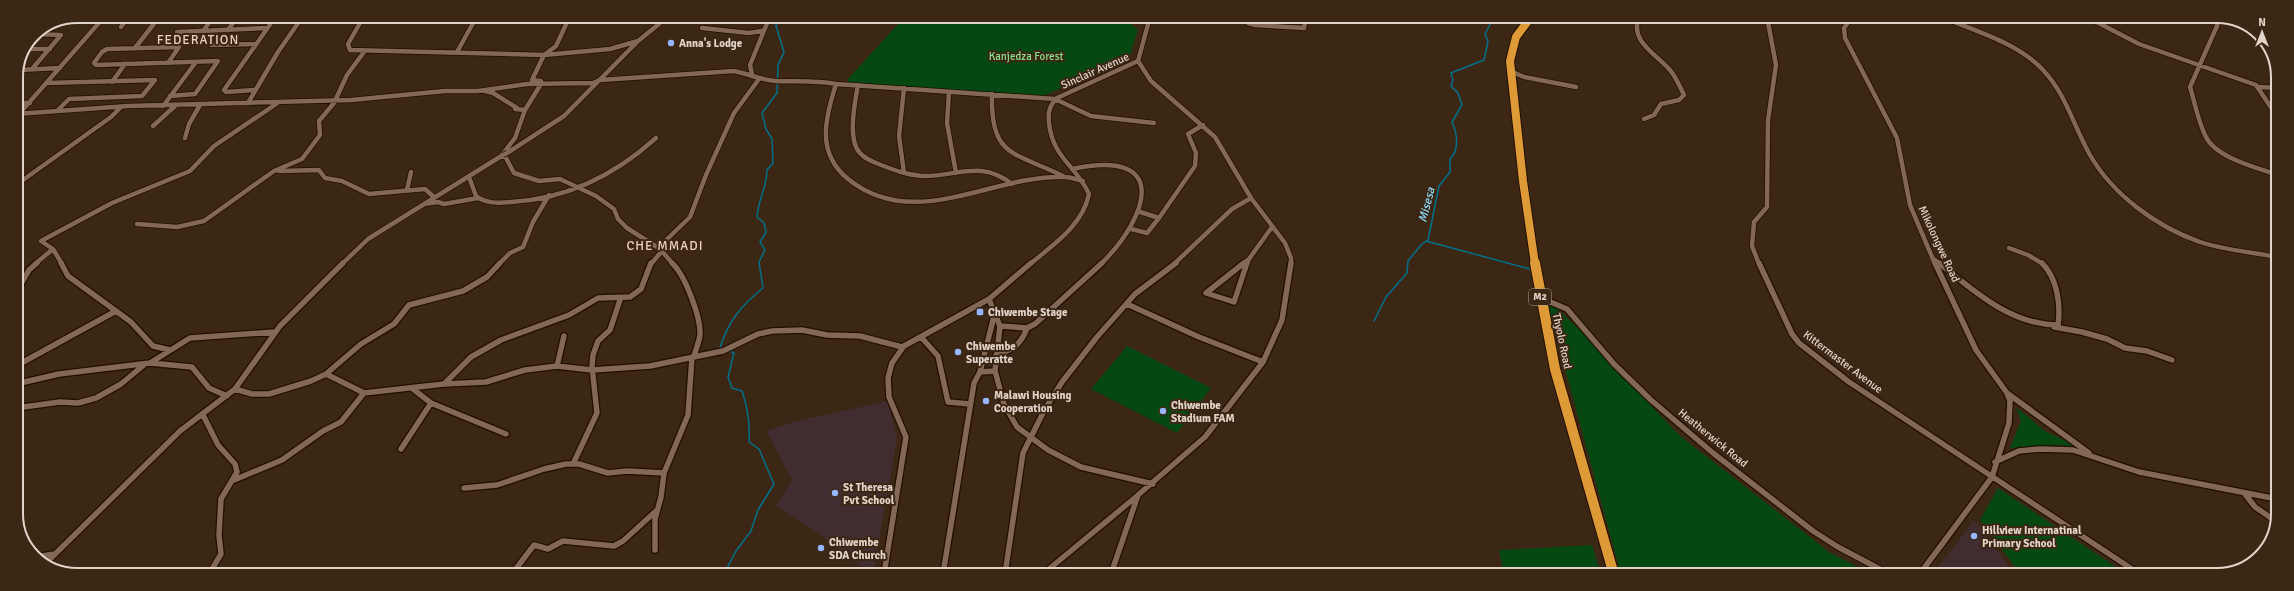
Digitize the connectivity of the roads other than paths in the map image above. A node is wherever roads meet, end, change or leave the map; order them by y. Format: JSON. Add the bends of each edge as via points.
{"nodes":[{"id":1,"x":99,"y":23,"type":"edge"},
{"id":2,"x":124,"y":23,"type":"edge"},
{"id":3,"x":155,"y":23,"type":"edge"},
{"id":4,"x":209,"y":23,"type":"edge"},
{"id":5,"x":233,"y":23,"type":"edge"},
{"id":6,"x":271,"y":23,"type":"edge"},
{"id":7,"x":298,"y":23,"type":"edge"},
{"id":8,"x":359,"y":23,"type":"edge"},
{"id":9,"x":473,"y":23,"type":"edge"},
{"id":10,"x":567,"y":23,"type":"edge"},
{"id":11,"x":660,"y":23,"type":"edge"},
{"id":12,"x":767,"y":23,"type":"edge"},
{"id":13,"x":1148,"y":23,"type":"edge"},
{"id":14,"x":1248,"y":23,"type":"edge"},
{"id":15,"x":1305,"y":23,"type":"edge"},
{"id":16,"x":1526,"y":23,"type":"edge"},
{"id":17,"x":1636,"y":23,"type":"edge"},
{"id":18,"x":1767,"y":23,"type":"edge"},
{"id":19,"x":1848,"y":23,"type":"edge"},
{"id":20,"x":1955,"y":23,"type":"edge"},
{"id":21,"x":2099,"y":23,"type":"edge"},
{"id":22,"x":2216,"y":23,"type":"edge"},
{"id":23,"x":121,"y":27,"type":"dead end"},
{"id":24,"x":267,"y":28,"type":"junction"},
{"id":25,"x":702,"y":28,"type":"dead end"},
{"id":26,"x":228,"y":30,"type":"junction"},
{"id":27,"x":203,"y":31,"type":"junction"},
{"id":28,"x":762,"y":31,"type":"junction"},
{"id":29,"x":177,"y":32,"type":"dead end"},
{"id":30,"x":45,"y":34,"type":"edge"},
{"id":31,"x":638,"y":42,"type":"junction"},
{"id":32,"x":256,"y":44,"type":"junction"},
{"id":33,"x":211,"y":45,"type":"dead end"},
{"id":34,"x":135,"y":48,"type":"junction"},
{"id":35,"x":31,"y":49,"type":"edge"},
{"id":36,"x":50,"y":49,"type":"junction"},
{"id":37,"x":364,"y":52,"type":"junction"},
{"id":38,"x":457,"y":52,"type":"junction"},
{"id":39,"x":544,"y":55,"type":"junction"},
{"id":40,"x":1138,"y":61,"type":"junction"},
{"id":41,"x":196,"y":62,"type":"junction"},
{"id":42,"x":168,"y":63,"type":"junction"},
{"id":43,"x":125,"y":64,"type":"junction"},
{"id":44,"x":2199,"y":67,"type":"junction"},
{"id":45,"x":60,"y":68,"type":"junction"},
{"id":46,"x":32,"y":69,"type":"junction"},
{"id":47,"x":24,"y":70,"type":"edge"},
{"id":48,"x":1510,"y":71,"type":"junction"},
{"id":49,"x":752,"y":74,"type":"junction"},
{"id":50,"x":760,"y":78,"type":"junction"},
{"id":51,"x":600,"y":80,"type":"junction"},
{"id":52,"x":112,"y":82,"type":"junction"},
{"id":53,"x":47,"y":83,"type":"junction"},
{"id":54,"x":541,"y":84,"type":"junction"},
{"id":55,"x":836,"y":84,"type":"junction"},
{"id":56,"x":858,"y":85,"type":"junction"},
{"id":57,"x":1576,"y":87,"type":"dead end"},
{"id":58,"x":2259,"y":87,"type":"junction"},
{"id":59,"x":904,"y":88,"type":"junction"},
{"id":60,"x":2271,"y":88,"type":"edge"},
{"id":61,"x":254,"y":90,"type":"junction"},
{"id":62,"x":478,"y":92,"type":"junction"},
{"id":63,"x":949,"y":92,"type":"junction"},
{"id":64,"x":992,"y":94,"type":"junction"},
{"id":65,"x":170,"y":96,"type":"junction"},
{"id":66,"x":1055,"y":99,"type":"junction"},
{"id":67,"x":334,"y":100,"type":"junction"},
{"id":68,"x":23,"y":102,"type":"edge"},
{"id":69,"x":30,"y":102,"type":"junction"},
{"id":70,"x":279,"y":102,"type":"junction"},
{"id":71,"x":248,"y":103,"type":"junction"},
{"id":72,"x":200,"y":104,"type":"junction"},
{"id":73,"x":163,"y":106,"type":"junction"},
{"id":74,"x":174,"y":106,"type":"junction"},
{"id":75,"x":121,"y":107,"type":"junction"},
{"id":76,"x":2271,"y":107,"type":"edge"},
{"id":77,"x":23,"y":108,"type":"edge"},
{"id":78,"x":57,"y":110,"type":"junction"},
{"id":79,"x":525,"y":110,"type":"junction"},
{"id":80,"x":23,"y":113,"type":"edge"},
{"id":81,"x":1644,"y":118,"type":"dead end"},
{"id":82,"x":1154,"y":123,"type":"dead end"},
{"id":83,"x":1203,"y":125,"type":"junction"},
{"id":84,"x":153,"y":126,"type":"dead end"},
{"id":85,"x":185,"y":138,"type":"dead end"},
{"id":86,"x":656,"y":138,"type":"dead end"},
{"id":87,"x":504,"y":154,"type":"junction"},
{"id":88,"x":1072,"y":169,"type":"junction"},
{"id":89,"x":274,"y":171,"type":"junction"},
{"id":90,"x":412,"y":172,"type":"dead end"},
{"id":91,"x":956,"y":172,"type":"junction"},
{"id":92,"x":2271,"y":172,"type":"edge"},
{"id":93,"x":904,"y":173,"type":"junction"},
{"id":94,"x":469,"y":176,"type":"junction"},
{"id":95,"x":1063,"y":176,"type":"junction"},
{"id":96,"x":23,"y":180,"type":"edge"},
{"id":97,"x":1083,"y":181,"type":"junction"},
{"id":98,"x":1012,"y":184,"type":"junction"},
{"id":99,"x":578,"y":188,"type":"junction"},
{"id":100,"x":407,"y":190,"type":"junction"},
{"id":101,"x":549,"y":195,"type":"junction"},
{"id":102,"x":434,"y":197,"type":"junction"},
{"id":103,"x":478,"y":198,"type":"junction"},
{"id":104,"x":1251,"y":198,"type":"junction"},
{"id":105,"x":421,"y":205,"type":"junction"},
{"id":106,"x":1140,"y":212,"type":"junction"},
{"id":107,"x":1159,"y":218,"type":"junction"},
{"id":108,"x":138,"y":224,"type":"dead end"},
{"id":109,"x":1272,"y":227,"type":"junction"},
{"id":110,"x":1131,"y":229,"type":"junction"},
{"id":111,"x":2010,"y":248,"type":"dead end"},
{"id":112,"x":53,"y":249,"type":"junction"},
{"id":113,"x":660,"y":249,"type":"junction"},
{"id":114,"x":2271,"y":256,"type":"edge"},
{"id":115,"x":1933,"y":258,"type":"junction"},
{"id":116,"x":1249,"y":259,"type":"junction"},
{"id":117,"x":23,"y":281,"type":"edge"},
{"id":118,"x":1540,"y":297,"type":"junction"},
{"id":119,"x":989,"y":299,"type":"junction"},
{"id":120,"x":620,"y":300,"type":"junction"},
{"id":121,"x":1127,"y":304,"type":"junction"},
{"id":122,"x":116,"y":311,"type":"junction"},
{"id":123,"x":995,"y":312,"type":"junction"},
{"id":124,"x":1000,"y":326,"type":"junction"},
{"id":125,"x":2049,"y":326,"type":"junction"},
{"id":126,"x":1028,"y":328,"type":"junction"},
{"id":127,"x":275,"y":332,"type":"junction"},
{"id":128,"x":564,"y":336,"type":"dead end"},
{"id":129,"x":921,"y":337,"type":"junction"},
{"id":130,"x":902,"y":347,"type":"junction"},
{"id":131,"x":170,"y":350,"type":"junction"},
{"id":132,"x":996,"y":355,"type":"junction"},
{"id":133,"x":693,"y":357,"type":"junction"},
{"id":134,"x":2172,"y":360,"type":"dead end"},
{"id":135,"x":23,"y":362,"type":"edge"},
{"id":136,"x":1263,"y":362,"type":"junction"},
{"id":137,"x":148,"y":363,"type":"junction"},
{"id":138,"x":557,"y":366,"type":"junction"},
{"id":139,"x":592,"y":370,"type":"junction"},
{"id":140,"x":995,"y":371,"type":"junction"},
{"id":141,"x":980,"y":372,"type":"junction"},
{"id":142,"x":326,"y":374,"type":"junction"},
{"id":143,"x":23,"y":382,"type":"edge"},
{"id":144,"x":444,"y":384,"type":"junction"},
{"id":145,"x":235,"y":389,"type":"junction"},
{"id":146,"x":413,"y":389,"type":"junction"},
{"id":147,"x":364,"y":393,"type":"junction"},
{"id":148,"x":2007,"y":393,"type":"junction"},
{"id":149,"x":227,"y":396,"type":"junction"},
{"id":150,"x":431,"y":403,"type":"junction"},
{"id":151,"x":970,"y":404,"type":"junction"},
{"id":152,"x":23,"y":407,"type":"edge"},
{"id":153,"x":203,"y":415,"type":"junction"},
{"id":154,"x":506,"y":434,"type":"dead end"},
{"id":155,"x":1031,"y":439,"type":"junction"},
{"id":156,"x":401,"y":449,"type":"dead end"},
{"id":157,"x":2092,"y":455,"type":"junction"},
{"id":158,"x":1995,"y":462,"type":"junction"},
{"id":159,"x":574,"y":464,"type":"junction"},
{"id":160,"x":664,"y":473,"type":"junction"},
{"id":161,"x":1992,"y":477,"type":"junction"},
{"id":162,"x":234,"y":480,"type":"junction"},
{"id":163,"x":1153,"y":484,"type":"junction"},
{"id":164,"x":464,"y":488,"type":"dead end"},
{"id":165,"x":2246,"y":494,"type":"junction"},
{"id":166,"x":1138,"y":495,"type":"junction"},
{"id":167,"x":2271,"y":498,"type":"edge"},
{"id":168,"x":656,"y":511,"type":"junction"},
{"id":169,"x":2271,"y":517,"type":"edge"},
{"id":170,"x":655,"y":550,"type":"dead end"},
{"id":171,"x":55,"y":554,"type":"junction"},
{"id":172,"x":44,"y":556,"type":"edge"},
{"id":173,"x":49,"y":560,"type":"edge"},
{"id":174,"x":213,"y":568,"type":"edge"},
{"id":175,"x":517,"y":568,"type":"edge"},
{"id":176,"x":885,"y":568,"type":"edge"},
{"id":177,"x":944,"y":568,"type":"edge"},
{"id":178,"x":1006,"y":568,"type":"edge"},
{"id":179,"x":1050,"y":568,"type":"edge"},
{"id":180,"x":1113,"y":568,"type":"edge"},
{"id":181,"x":1612,"y":568,"type":"edge"},
{"id":182,"x":1878,"y":568,"type":"edge"},
{"id":183,"x":1924,"y":568,"type":"edge"},
{"id":184,"x":2130,"y":568,"type":"edge"}],
"edges":[{"from":1,"to":45,"type":"street"},
{"from":2,"to":23,"type":"street"},
{"from":3,"to":34,"type":"street"},
{"from":4,"to":27,"type":"street"},
{"from":5,"to":26,"type":"street"},
{"from":6,"to":24,"type":"street"},
{"from":7,"to":61,"type":"street"},
{"from":8,"to":37,"type":"street","via":[[347,48]]},
{"from":9,"to":38,"type":"street"},
{"from":10,"to":39,"type":"street","via":[[556,46]]},
{"from":11,"to":31,"type":"street"},
{"from":12,"to":28,"type":"street"},
{"from":13,"to":40,"type":"street","name":"Sinclair Avenue"},
{"from":14,"to":15,"type":"street","via":[[1304,28]]},
{"from":16,"to":48,"type":"highway","name":"Thyolo Road","number":"M2","via":[[1512,47]]},
{"from":17,"to":81,"type":"street","via":[[1636,34],[1640,41],[1671,71],[1684,95],[1679,100],[1661,104],[1654,115]]},
{"from":18,"to":161,"type":"street","name":"Kittermaster Avenue","via":[[1776,66],[1768,120],[1767,206],[1755,220],[1752,231],[1752,246],[1766,282],[1799,343],[1849,382]]},
{"from":19,"to":115,"type":"street","name":"Mikolongwe Road","via":[[1844,28],[1845,38],[1894,131],[1910,205]]},
{"from":20,"to":114,"type":"street","via":[[2026,56],[2043,70],[2075,123],[2096,165],[2137,207],[2170,228],[2199,242]]},
{"from":21,"to":44,"type":"street","via":[[2139,44]]},
{"from":22,"to":44,"type":"street"},
{"from":24,"to":26,"type":"street"},
{"from":24,"to":32,"type":"street"},
{"from":25,"to":28,"type":"street"},
{"from":26,"to":27,"type":"street"},
{"from":27,"to":29,"type":"street"},
{"from":28,"to":49,"type":"street","via":[[758,49],[750,65]]},
{"from":30,"to":36,"type":"street","via":[[61,34]]},
{"from":31,"to":39,"type":"street","via":[[610,49]]},
{"from":31,"to":51,"type":"street"},
{"from":32,"to":33,"type":"street"},
{"from":32,"to":61,"type":"street","via":[[224,90]]},
{"from":34,"to":42,"type":"street","via":[[179,47]]},
{"from":34,"to":43,"type":"street","via":[[108,49],[102,52],[94,63]]},
{"from":35,"to":36,"type":"street"},
{"from":36,"to":46,"type":"street"},
{"from":37,"to":38,"type":"street"},
{"from":37,"to":67,"type":"street","via":[[347,75]]},
{"from":38,"to":39,"type":"street"},
{"from":39,"to":54,"type":"street","via":[[532,80],[541,81]]},
{"from":40,"to":66,"type":"street","name":"Sinclair Avenue"},
{"from":40,"to":83,"type":"street","via":[[1151,81]]},
{"from":41,"to":42,"type":"street"},
{"from":41,"to":65,"type":"street"},
{"from":41,"to":65,"type":"street","via":[[218,61],[195,94]]},
{"from":42,"to":43,"type":"street"},
{"from":43,"to":52,"type":"street"},
{"from":44,"to":58,"type":"street"},
{"from":44,"to":92,"type":"street","via":[[2190,87],[2206,138],[2227,155]]},
{"from":45,"to":46,"type":"street"},
{"from":45,"to":53,"type":"street"},
{"from":46,"to":47,"type":"street"},
{"from":48,"to":57,"type":"street","via":[[1524,77]]},
{"from":48,"to":118,"type":"highway","name":"Thyolo Road","number":"M2"},
{"from":49,"to":50,"type":"street"},
{"from":49,"to":51,"type":"street","via":[[734,71]]},
{"from":50,"to":55,"type":"street","via":[[778,81],[815,80]]},
{"from":50,"to":113,"type":"street","via":[[734,114],[690,217]]},
{"from":51,"to":54,"type":"street","via":[[592,83]]},
{"from":51,"to":87,"type":"street","via":[[549,127]]},
{"from":52,"to":53,"type":"street"},
{"from":52,"to":78,"type":"street","via":[[154,79],[155,81],[142,96],[69,99]]},
{"from":53,"to":69,"type":"street"},
{"from":54,"to":62,"type":"street"},
{"from":54,"to":79,"type":"street"},
{"from":55,"to":56,"type":"street"},
{"from":55,"to":98,"type":"street","via":[[828,114],[828,153],[844,177],[864,191],[883,198],[922,202],[960,198]]},
{"from":56,"to":59,"type":"street"},
{"from":56,"to":93,"type":"street","via":[[852,135],[854,146],[867,160]]},
{"from":58,"to":60,"type":"street"},
{"from":58,"to":76,"type":"street"},
{"from":59,"to":63,"type":"street"},
{"from":59,"to":93,"type":"street","via":[[899,136]]},
{"from":61,"to":71,"type":"street"},
{"from":62,"to":67,"type":"street","via":[[445,91]]},
{"from":62,"to":79,"type":"street","via":[[493,93],[517,108],[515,110]]},
{"from":63,"to":64,"type":"street"},
{"from":63,"to":91,"type":"street","via":[[946,130]]},
{"from":64,"to":66,"type":"street"},
{"from":64,"to":95,"type":"street","via":[[993,127],[1001,146],[1020,158]]},
{"from":65,"to":73,"type":"street"},
{"from":66,"to":82,"type":"street","via":[[1091,116]]},
{"from":66,"to":88,"type":"street","name":"Sinclair Avenue","via":[[1048,113],[1050,134],[1058,153]]},
{"from":67,"to":70,"type":"street"},
{"from":67,"to":89,"type":"street","via":[[319,121],[320,135],[304,156]]},
{"from":68,"to":69,"type":"street"},
{"from":69,"to":77,"type":"street"},
{"from":70,"to":71,"type":"street"},
{"from":70,"to":112,"type":"street","via":[[220,141],[190,171],[112,203],[41,241]]},
{"from":71,"to":72,"type":"street"},
{"from":72,"to":74,"type":"street"},
{"from":72,"to":85,"type":"street"},
{"from":73,"to":74,"type":"street"},
{"from":73,"to":75,"type":"street"},
{"from":74,"to":84,"type":"street"},
{"from":75,"to":78,"type":"street"},
{"from":75,"to":96,"type":"street"},
{"from":78,"to":80,"type":"street"},
{"from":79,"to":87,"type":"street","via":[[515,138]]},
{"from":83,"to":104,"type":"street","via":[[1224,151]]},
{"from":83,"to":107,"type":"street","via":[[1188,134],[1196,153],[1195,166]]},
{"from":86,"to":99,"type":"street","via":[[607,173]]},
{"from":87,"to":94,"type":"street"},
{"from":87,"to":99,"type":"street","via":[[514,173],[539,181],[560,179]]},
{"from":88,"to":97,"type":"street","name":"Sinclair Avenue"},
{"from":88,"to":106,"type":"street","via":[[1112,165],[1136,174],[1143,189]]},
{"from":89,"to":100,"type":"street","via":[[319,170],[325,178],[342,181],[369,194]]},
{"from":89,"to":108,"type":"street","via":[[204,221],[177,227]]},
{"from":90,"to":100,"type":"street"},
{"from":91,"to":93,"type":"street","via":[[927,176]]},
{"from":91,"to":98,"type":"street","via":[[984,170],[1003,175]]},
{"from":94,"to":102,"type":"street"},
{"from":94,"to":103,"type":"street"},
{"from":95,"to":97,"type":"street"},
{"from":95,"to":98,"type":"street"},
{"from":97,"to":119,"type":"street","name":"Sinclair Avenue","via":[[1089,198],[1082,215],[1062,237]]},
{"from":99,"to":101,"type":"street"},
{"from":99,"to":113,"type":"street","via":[[605,202],[614,209],[627,228]]},
{"from":100,"to":102,"type":"street","via":[[427,189]]},
{"from":101,"to":103,"type":"street","via":[[497,203]]},
{"from":101,"to":142,"type":"street","via":[[533,222],[523,247],[510,254],[487,277],[454,294],[409,305],[394,324],[361,344]]},
{"from":102,"to":105,"type":"street"},
{"from":103,"to":105,"type":"street"},
{"from":104,"to":109,"type":"street"},
{"from":104,"to":121,"type":"street","via":[[1232,209],[1180,260],[1140,290]]},
{"from":105,"to":127,"type":"street","via":[[368,239]]},
{"from":106,"to":107,"type":"street"},
{"from":106,"to":110,"type":"street"},
{"from":107,"to":110,"type":"street","via":[[1148,232]]},
{"from":109,"to":116,"type":"street"},
{"from":109,"to":136,"type":"street","via":[[1289,252],[1291,273],[1282,320],[1272,348]]},
{"from":110,"to":126,"type":"street","via":[[1081,284]]},
{"from":111,"to":125,"type":"street","via":[[2037,259],[2050,272],[2056,284],[2060,316],[2058,324]]},
{"from":112,"to":117,"type":"street","via":[[29,270]]},
{"from":112,"to":122,"type":"street","via":[[68,276]]},
{"from":113,"to":120,"type":"street","via":[[649,267],[641,289],[631,297]]},
{"from":113,"to":133,"type":"street","via":[[680,270],[698,317],[700,335]]},
{"from":115,"to":125,"type":"street","via":[[1997,307],[2031,322]]},
{"from":115,"to":148,"type":"street","name":"Mikolongwe Road","via":[[1976,350]]},
{"from":116,"to":116,"type":"street","via":[[1206,291],[1206,292],[1234,302]]},
{"from":118,"to":181,"type":"highway","name":"Thyolo Road","number":"M2","via":[[1571,432]]},
{"from":118,"to":182,"type":"street","name":"Heatherwick Road","via":[[1567,309],[1614,364],[1651,400],[1713,453],[1813,531]]},
{"from":119,"to":123,"type":"street"},
{"from":119,"to":129,"type":"street","name":"Sinclair Avenue"},
{"from":120,"to":139,"type":"street","via":[[610,330],[598,343],[593,355]]},
{"from":120,"to":144,"type":"street","via":[[608,296],[597,298],[573,313],[504,337],[471,355]]},
{"from":121,"to":136,"type":"street","via":[[1199,338]]},
{"from":121,"to":155,"type":"street","via":[[1062,382],[1045,409]]},
{"from":122,"to":131,"type":"street","via":[[131,322],[153,346]]},
{"from":122,"to":135,"type":"street"},
{"from":123,"to":124,"type":"street"},
{"from":123,"to":141,"type":"street"},
{"from":124,"to":126,"type":"street"},
{"from":124,"to":132,"type":"street"},
{"from":125,"to":134,"type":"street","via":[[2088,334],[2125,348],[2147,351]]},
{"from":126,"to":132,"type":"street","via":[[1021,344]]},
{"from":127,"to":131,"type":"street","via":[[190,338]]},
{"from":127,"to":145,"type":"street","via":[[252,369]]},
{"from":128,"to":138,"type":"street"},
{"from":129,"to":130,"type":"street","name":"Sinclair Avenue"},
{"from":129,"to":151,"type":"street","via":[[938,356],[948,402]]},
{"from":130,"to":133,"type":"street","via":[[863,336],[827,335],[802,330],[759,333],[723,350]]},
{"from":130,"to":176,"type":"street","via":[[892,363],[888,378],[890,399],[906,437]]},
{"from":131,"to":137,"type":"street"},
{"from":132,"to":140,"type":"street"},
{"from":133,"to":139,"type":"street","via":[[631,369]]},
{"from":133,"to":160,"type":"street","via":[[688,415]]},
{"from":136,"to":163,"type":"street","via":[[1205,437]]},
{"from":137,"to":143,"type":"street","via":[[59,374]]},
{"from":137,"to":149,"type":"street","via":[[192,367],[209,388]]},
{"from":137,"to":152,"type":"street","via":[[121,384],[96,398],[75,404],[60,402]]},
{"from":138,"to":139,"type":"street"},
{"from":138,"to":144,"type":"street","via":[[525,370],[486,382]]},
{"from":139,"to":159,"type":"street","via":[[597,413]]},
{"from":140,"to":141,"type":"street"},
{"from":140,"to":155,"type":"street","via":[[1009,414],[1017,427]]},
{"from":141,"to":151,"type":"street","via":[[975,381]]},
{"from":142,"to":145,"type":"street","via":[[273,393],[252,394]]},
{"from":142,"to":147,"type":"street"},
{"from":144,"to":146,"type":"street"},
{"from":145,"to":149,"type":"street"},
{"from":146,"to":147,"type":"street"},
{"from":146,"to":150,"type":"street"},
{"from":147,"to":162,"type":"street","via":[[344,420],[322,431],[282,460]]},
{"from":148,"to":157,"type":"street"},
{"from":148,"to":158,"type":"street","name":"Mikolongwe Road","via":[[2011,408],[2009,423]]},
{"from":149,"to":153,"type":"street"},
{"from":150,"to":154,"type":"street"},
{"from":150,"to":156,"type":"street"},
{"from":151,"to":177,"type":"street"},
{"from":153,"to":162,"type":"street","via":[[218,445],[235,464],[237,472]]},
{"from":153,"to":171,"type":"street","via":[[180,431]]},
{"from":155,"to":163,"type":"street","via":[[1086,469]]},
{"from":155,"to":178,"type":"street","via":[[1023,453]]},
{"from":157,"to":158,"type":"street","via":[[2073,450],[2040,449],[2019,451]]},
{"from":157,"to":165,"type":"street","via":[[2139,472]]},
{"from":158,"to":161,"type":"street","name":"Mikolongwe Road"},
{"from":159,"to":160,"type":"street","via":[[608,473]]},
{"from":159,"to":164,"type":"street","via":[[550,467],[497,485]]},
{"from":160,"to":168,"type":"street"},
{"from":161,"to":183,"type":"street"},
{"from":161,"to":184,"type":"street","name":"Kittermaster Avenue"},
{"from":162,"to":174,"type":"street","via":[[221,499],[221,554]]},
{"from":163,"to":166,"type":"street"},
{"from":165,"to":167,"type":"street"},
{"from":165,"to":169,"type":"street","via":[[2256,507]]},
{"from":166,"to":179,"type":"street"},
{"from":166,"to":180,"type":"street"},
{"from":168,"to":170,"type":"street"},
{"from":168,"to":175,"type":"street","via":[[614,546],[571,541],[562,541],[550,549],[534,545]]},
{"from":171,"to":172,"type":"street"},
{"from":171,"to":173,"type":"street"}]}
